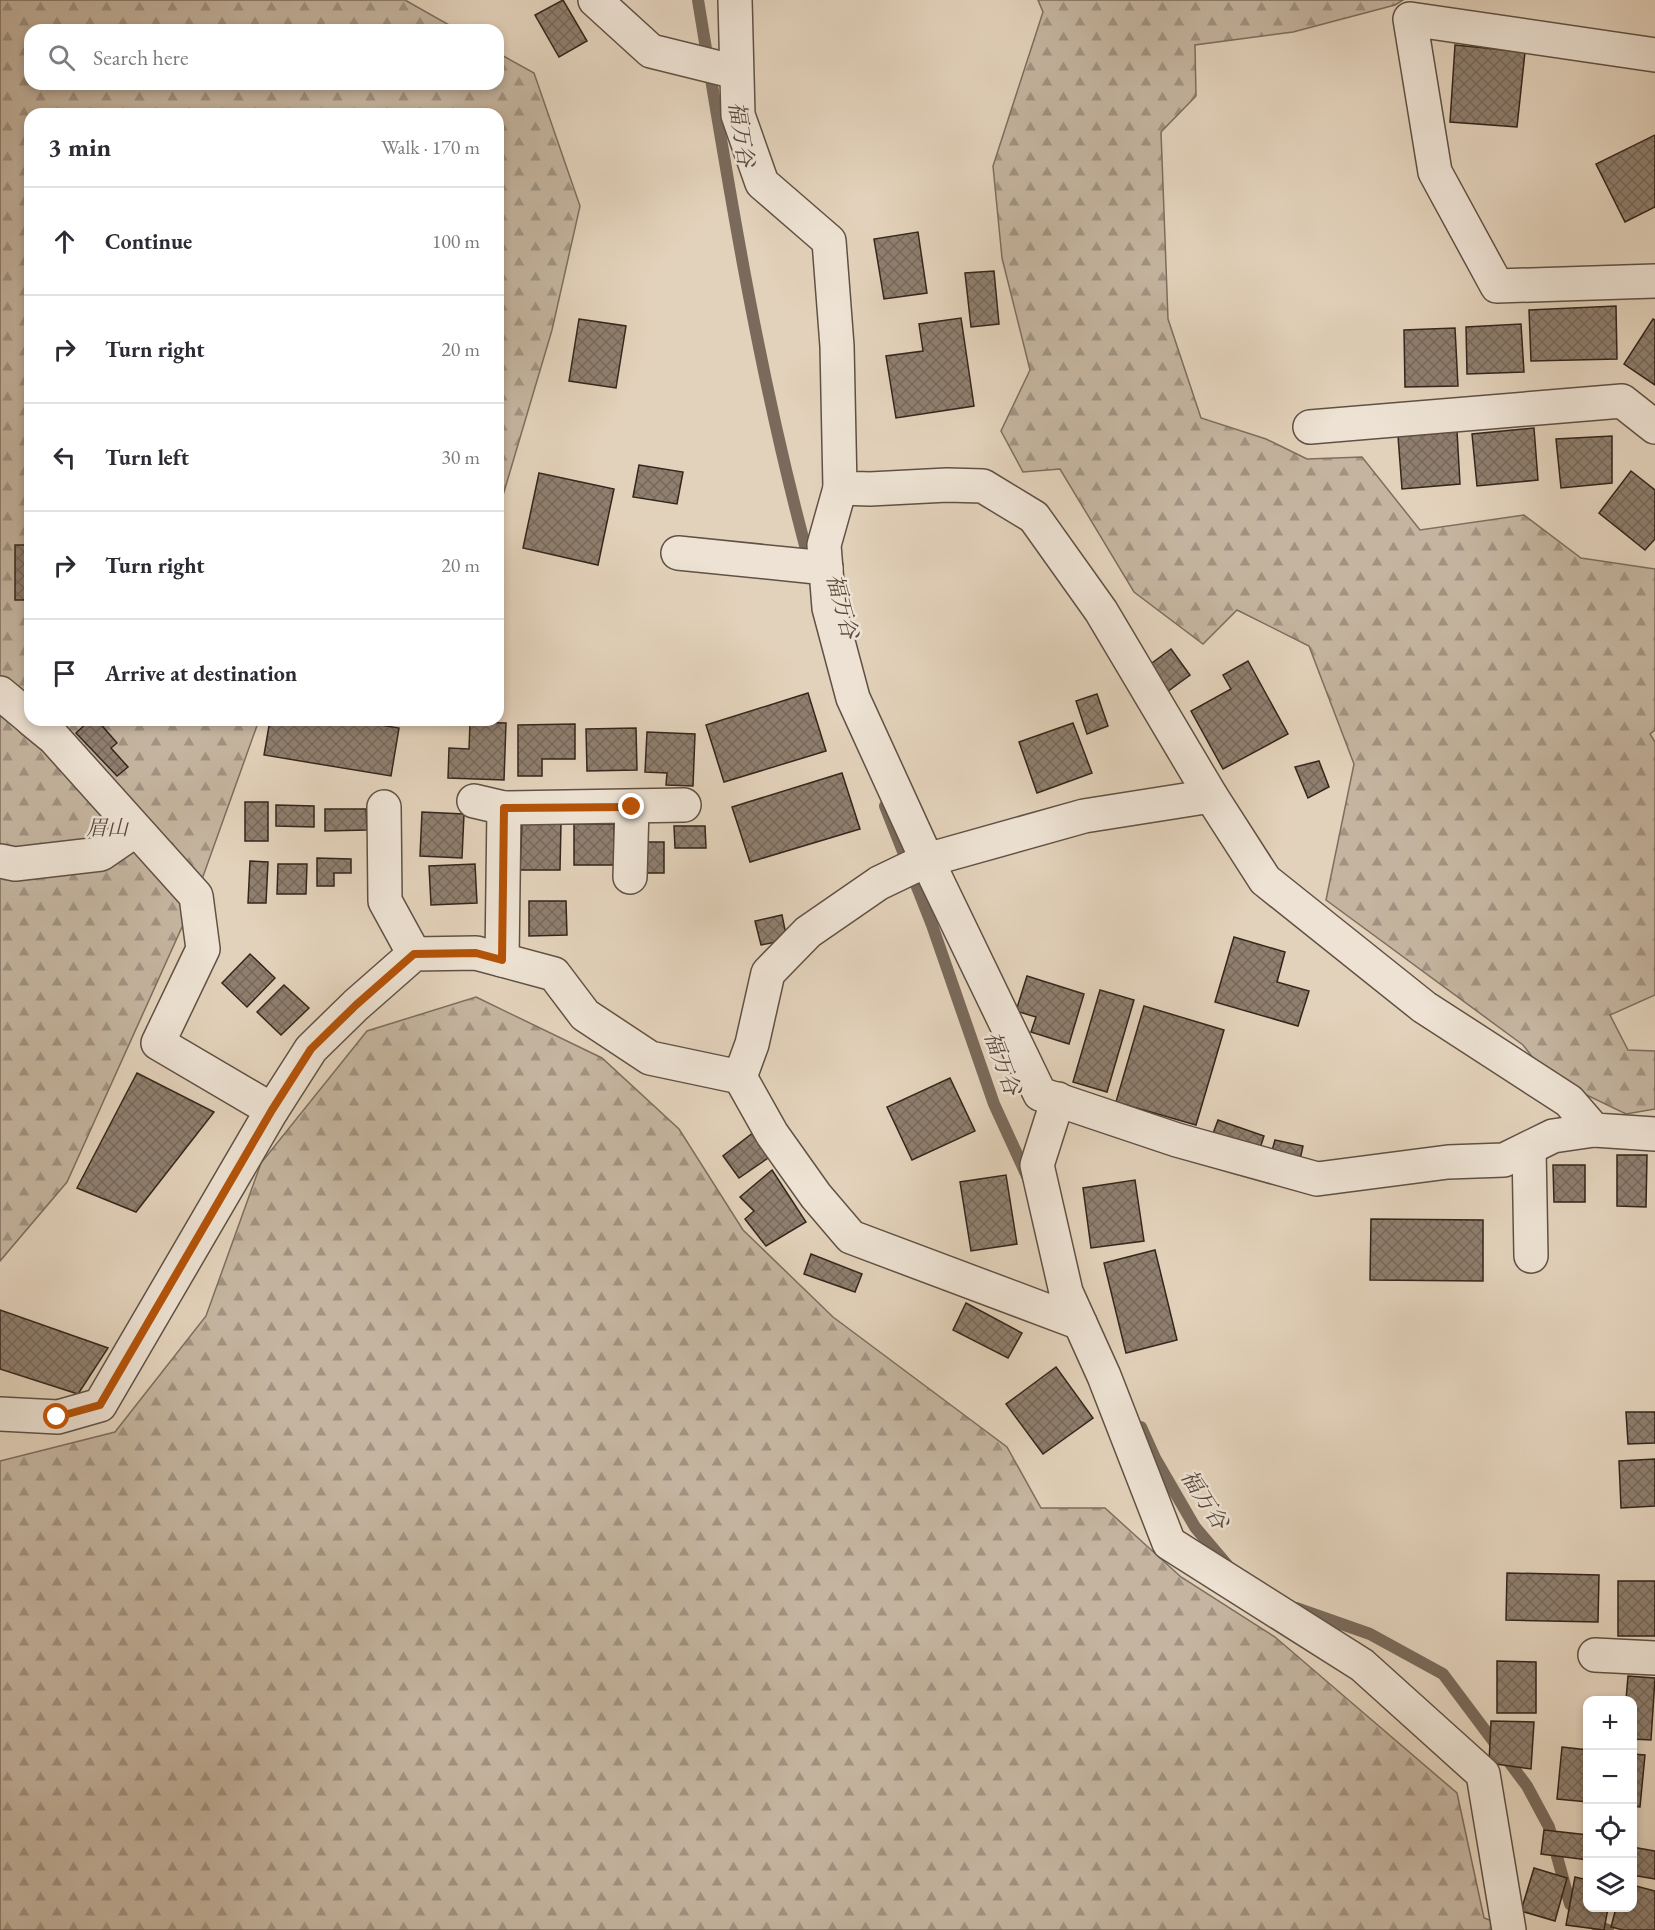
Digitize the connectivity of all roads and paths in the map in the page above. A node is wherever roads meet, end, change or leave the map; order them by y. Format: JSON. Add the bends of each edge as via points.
{"nodes":[{"id":1,"x":595,"y":0,"type":"edge"},
{"id":2,"x":735,"y":0,"type":"edge"},
{"id":3,"x":1655,"y":55,"type":"edge"},
{"id":4,"x":736,"y":72,"type":"junction"},
{"id":5,"x":1655,"y":281,"type":"edge"},
{"id":6,"x":1310,"y":427,"type":"dead end"},
{"id":7,"x":1655,"y":427,"type":"edge"},
{"id":8,"x":840,"y":488,"type":"junction"},
{"id":9,"x":678,"y":553,"type":"dead end"},
{"id":10,"x":826,"y":568,"type":"junction"},
{"id":11,"x":0,"y":693,"type":"edge"},
{"id":12,"x":24,"y":713,"type":"edge"},
{"id":13,"x":39,"y":726,"type":"edge"},
{"id":14,"x":1211,"y":796,"type":"junction"},
{"id":15,"x":684,"y":806,"type":"dead end"},
{"id":16,"x":384,"y":807,"type":"dead end"},
{"id":17,"x":632,"y":807,"type":"junction"},
{"id":18,"x":136,"y":830,"type":"junction"},
{"id":19,"x":927,"y":860,"type":"junction"},
{"id":20,"x":0,"y":861,"type":"edge"},
{"id":21,"x":630,"y":877,"type":"dead end"},
{"id":22,"x":414,"y":954,"type":"junction"},
{"id":23,"x":502,"y":960,"type":"junction"},
{"id":24,"x":740,"y":1077,"type":"junction"},
{"id":25,"x":1058,"y":1100,"type":"junction"},
{"id":26,"x":272,"y":1110,"type":"junction"},
{"id":27,"x":1594,"y":1130,"type":"junction"},
{"id":28,"x":1655,"y":1134,"type":"edge"},
{"id":29,"x":1529,"y":1148,"type":"junction"},
{"id":30,"x":1530,"y":1256,"type":"dead end"},
{"id":31,"x":1080,"y":1323,"type":"junction"},
{"id":32,"x":0,"y":1414,"type":"edge"},
{"id":33,"x":1595,"y":1655,"type":"dead end"},
{"id":34,"x":1655,"y":1658,"type":"edge"},
{"id":35,"x":1509,"y":1930,"type":"edge"}],
"edges":[{"from":1,"to":4,"type":"street","via":[[651,51]]},
{"from":2,"to":4,"type":"street"},
{"from":3,"to":5,"type":"street","via":[[1410,19],[1435,172],[1497,285]]},
{"from":4,"to":8,"type":"street","via":[[738,115],[762,183],[829,241],[837,346]]},
{"from":6,"to":7,"type":"street","via":[[1622,401]]},
{"from":8,"to":10,"type":"street","via":[[824,545]]},
{"from":8,"to":14,"type":"street","via":[[983,486],[1034,517],[1101,610]]},
{"from":9,"to":10,"type":"street"},
{"from":10,"to":19,"type":"street","via":[[829,608],[853,698]]},
{"from":11,"to":12,"type":"street"},
{"from":13,"to":18,"type":"street"},
{"from":14,"to":19,"type":"street","via":[[1084,816]]},
{"from":14,"to":27,"type":"street","via":[[1265,880],[1424,1008],[1569,1101]]},
{"from":15,"to":17,"type":"street"},
{"from":16,"to":22,"type":"street","via":[[385,901]]},
{"from":17,"to":21,"type":"street"},
{"from":17,"to":23,"type":"street","via":[[489,805]]},
{"from":18,"to":20,"type":"street","via":[[101,854],[15,864]]},
{"from":18,"to":26,"type":"street","via":[[196,896],[202,949],[158,1043]]},
{"from":19,"to":24,"type":"street","via":[[879,883],[808,932],[768,973]]},
{"from":19,"to":25,"type":"street","via":[[1040,1094]]},
{"from":22,"to":23,"type":"street","via":[[476,953]]},
{"from":22,"to":26,"type":"street","via":[[311,1049]]},
{"from":23,"to":24,"type":"street","via":[[554,974],[585,1015],[650,1058]]},
{"from":24,"to":31,"type":"street","via":[[772,1134],[851,1237]]},
{"from":25,"to":29,"type":"street","via":[[1177,1140],[1317,1179],[1448,1162],[1504,1160]]},
{"from":25,"to":31,"type":"street","via":[[1037,1165],[1066,1292]]},
{"from":26,"to":32,"type":"street","via":[[100,1405],[57,1417]]},
{"from":27,"to":28,"type":"street"},
{"from":27,"to":29,"type":"street","via":[[1553,1136]]},
{"from":29,"to":30,"type":"street"},
{"from":31,"to":35,"type":"street","via":[[1169,1543],[1362,1665],[1483,1773]]},
{"from":33,"to":34,"type":"street"}]}
